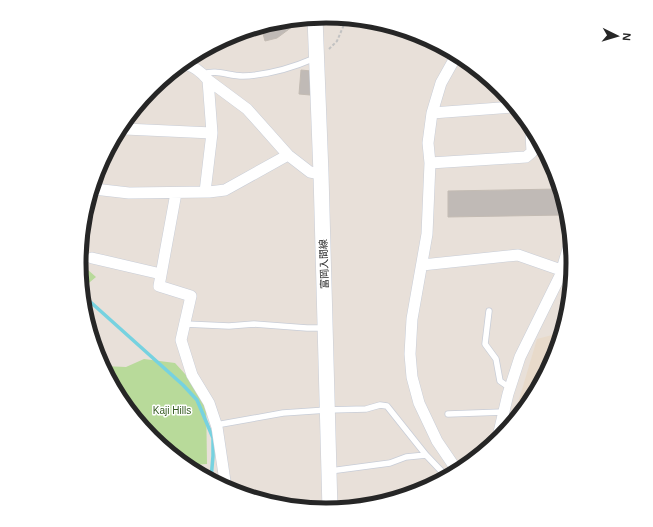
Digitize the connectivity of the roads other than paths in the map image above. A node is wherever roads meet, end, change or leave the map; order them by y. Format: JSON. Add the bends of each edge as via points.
{"nodes":[{"id":1,"x":315,"y":24,"type":"edge"},
{"id":2,"x":317,"y":57,"type":"junction"},
{"id":3,"x":454,"y":60,"type":"edge"},
{"id":4,"x":190,"y":66,"type":"edge"},
{"id":5,"x":206,"y":77,"type":"junction"},
{"id":6,"x":509,"y":107,"type":"edge"},
{"id":7,"x":432,"y":113,"type":"junction"},
{"id":8,"x":128,"y":129,"type":"edge"},
{"id":9,"x":212,"y":133,"type":"junction"},
{"id":10,"x":534,"y":141,"type":"edge"},
{"id":11,"x":288,"y":155,"type":"junction"},
{"id":12,"x":430,"y":163,"type":"junction"},
{"id":13,"x":321,"y":174,"type":"junction"},
{"id":14,"x":98,"y":189,"type":"edge"},
{"id":15,"x":205,"y":192,"type":"junction"},
{"id":16,"x":176,"y":193,"type":"junction"},
{"id":17,"x":566,"y":253,"type":"edge"},
{"id":18,"x":92,"y":258,"type":"dead end"},
{"id":19,"x":422,"y":265,"type":"junction"},
{"id":20,"x":561,"y":270,"type":"junction"},
{"id":21,"x":161,"y":274,"type":"junction"},
{"id":22,"x":489,"y":311,"type":"dead end"},
{"id":23,"x":185,"y":324,"type":"junction"},
{"id":24,"x":326,"y":328,"type":"junction"},
{"id":25,"x":510,"y":389,"type":"junction"},
{"id":26,"x":327,"y":410,"type":"junction"},
{"id":27,"x":504,"y":412,"type":"junction"},
{"id":28,"x":448,"y":414,"type":"dead end"},
{"id":29,"x":216,"y":425,"type":"junction"},
{"id":30,"x":500,"y":430,"type":"edge"},
{"id":31,"x":426,"y":455,"type":"junction"},
{"id":32,"x":455,"y":467,"type":"edge"},
{"id":33,"x":329,"y":471,"type":"junction"},
{"id":34,"x":444,"y":474,"type":"edge"},
{"id":35,"x":225,"y":481,"type":"edge"},
{"id":36,"x":330,"y":504,"type":"edge"}],
"edges":[{"from":1,"to":2,"type":"main road","name":"富岡入間線"},
{"from":2,"to":5,"type":"lane","via":[[288,69],[263,74],[242,76],[211,71]]},
{"from":2,"to":13,"type":"main road","name":"富岡入間線"},
{"from":3,"to":7,"type":"street","via":[[441,83]]},
{"from":4,"to":5,"type":"street"},
{"from":5,"to":9,"type":"street"},
{"from":5,"to":11,"type":"street","via":[[247,109]]},
{"from":6,"to":7,"type":"street"},
{"from":7,"to":12,"type":"street","via":[[428,143]]},
{"from":8,"to":9,"type":"street"},
{"from":9,"to":15,"type":"street"},
{"from":10,"to":12,"type":"street","via":[[532,152],[526,157]]},
{"from":11,"to":13,"type":"street","via":[[310,172]]},
{"from":11,"to":15,"type":"street","via":[[225,190]]},
{"from":12,"to":19,"type":"street","via":[[427,234]]},
{"from":13,"to":24,"type":"main road","name":"富岡入間線"},
{"from":14,"to":16,"type":"street","via":[[129,193]]},
{"from":15,"to":16,"type":"street"},
{"from":16,"to":21,"type":"street"},
{"from":17,"to":20,"type":"street"},
{"from":18,"to":21,"type":"street"},
{"from":19,"to":20,"type":"street","via":[[518,255]]},
{"from":19,"to":32,"type":"street","via":[[412,319],[412,377],[420,403],[437,441]]},
{"from":20,"to":25,"type":"street","via":[[520,357]]},
{"from":21,"to":23,"type":"street","via":[[159,286],[191,296]]},
{"from":22,"to":25,"type":"lane","via":[[485,344],[496,359],[500,381]]},
{"from":23,"to":24,"type":"lane"},
{"from":23,"to":29,"type":"street","via":[[181,340],[183,347],[192,374],[209,403]]},
{"from":24,"to":26,"type":"main road","name":"富岡入間線"},
{"from":25,"to":27,"type":"street"},
{"from":26,"to":29,"type":"lane"},
{"from":26,"to":31,"type":"lane","via":[[387,406]]},
{"from":26,"to":33,"type":"main road","name":"富岡入間線"},
{"from":27,"to":28,"type":"lane"},
{"from":27,"to":30,"type":"street"},
{"from":29,"to":35,"type":"street"},
{"from":31,"to":33,"type":"lane","via":[[406,457],[390,463]]},
{"from":31,"to":34,"type":"lane"},
{"from":33,"to":36,"type":"main road","name":"富岡入間線"}]}
